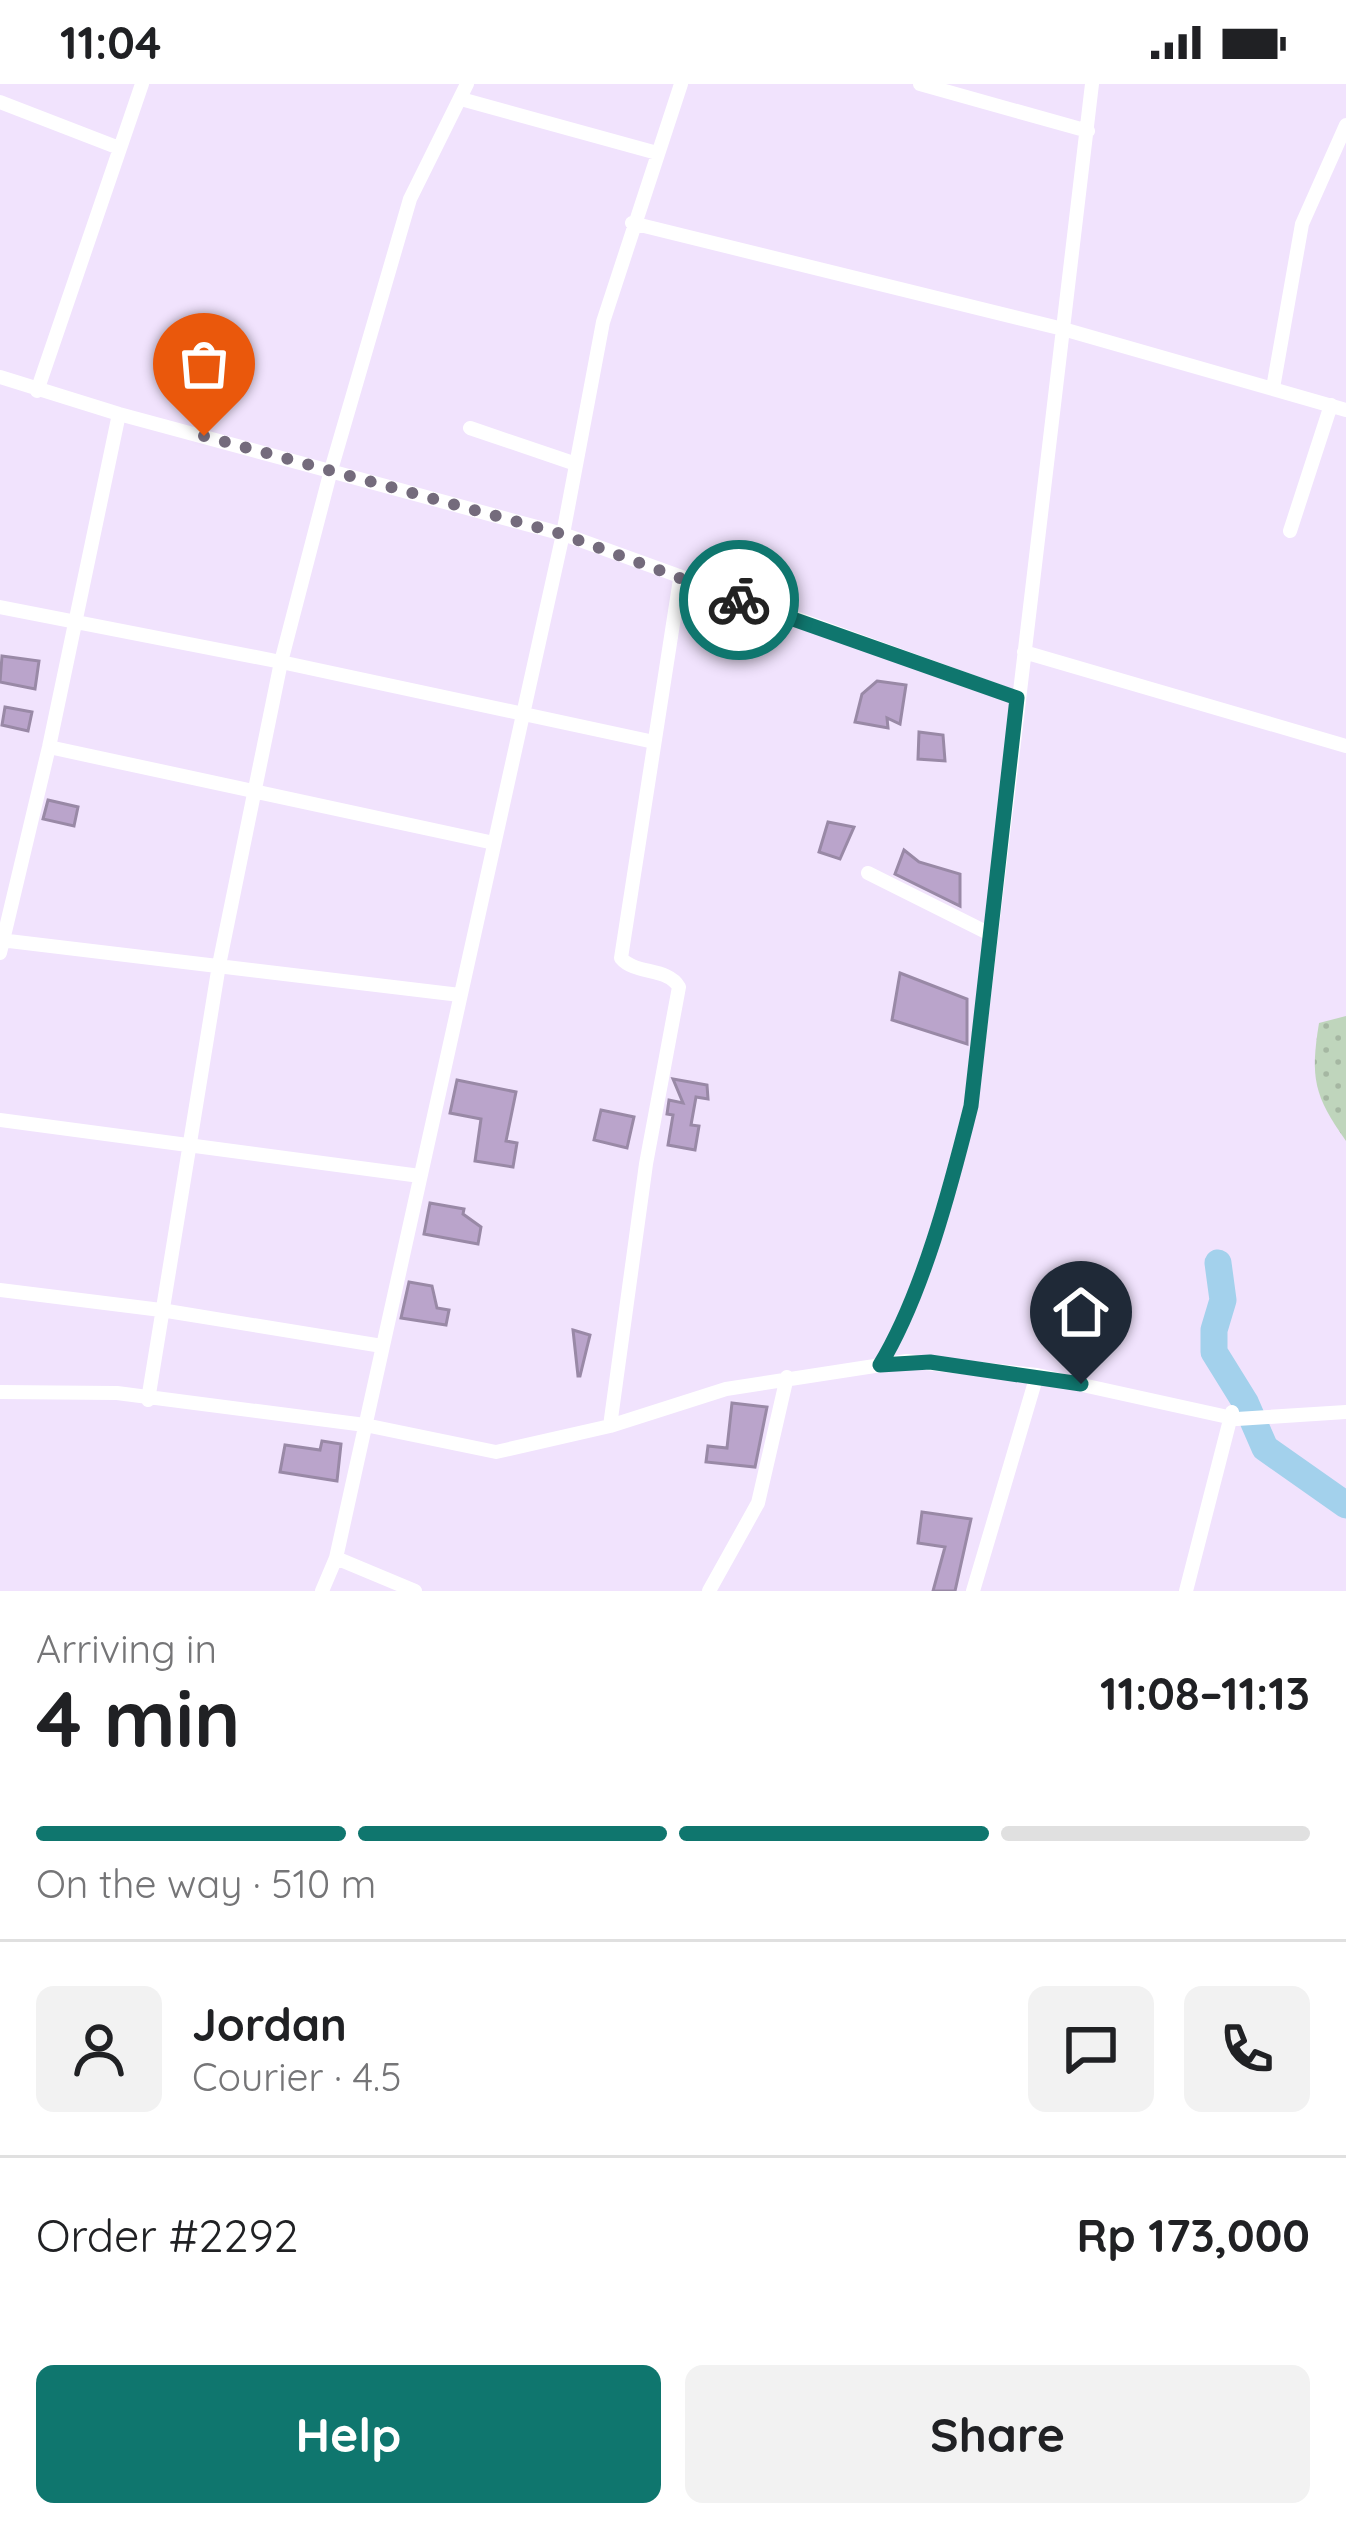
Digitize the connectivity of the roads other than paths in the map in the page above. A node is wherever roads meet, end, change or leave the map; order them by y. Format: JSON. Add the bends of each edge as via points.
{"nodes":[{"id":1,"x":142,"y":84,"type":"edge"},
{"id":2,"x":467,"y":84,"type":"edge"},
{"id":3,"x":680,"y":84,"type":"edge"},
{"id":4,"x":920,"y":84,"type":"edge"},
{"id":5,"x":1092,"y":84,"type":"edge"},
{"id":6,"x":460,"y":100,"type":"junction"},
{"id":7,"x":0,"y":102,"type":"edge"},
{"id":8,"x":1346,"y":125,"type":"edge"},
{"id":9,"x":1088,"y":131,"type":"junction"},
{"id":10,"x":119,"y":148,"type":"junction"},
{"id":11,"x":657,"y":153,"type":"junction"},
{"id":12,"x":632,"y":223,"type":"junction"},
{"id":13,"x":1063,"y":329,"type":"junction"},
{"id":14,"x":0,"y":377,"type":"edge"},
{"id":15,"x":1273,"y":388,"type":"junction"},
{"id":16,"x":37,"y":391,"type":"junction"},
{"id":17,"x":1339,"y":407,"type":"edge"},
{"id":18,"x":119,"y":414,"type":"junction"},
{"id":19,"x":470,"y":428,"type":"dead end"},
{"id":20,"x":575,"y":464,"type":"junction"},
{"id":21,"x":331,"y":470,"type":"junction"},
{"id":22,"x":1290,"y":531,"type":"dead end"},
{"id":23,"x":562,"y":534,"type":"junction"},
{"id":24,"x":680,"y":579,"type":"junction"},
{"id":25,"x":0,"y":608,"type":"edge"},
{"id":26,"x":75,"y":622,"type":"junction"},
{"id":27,"x":1024,"y":652,"type":"junction"},
{"id":28,"x":280,"y":662,"type":"junction"},
{"id":29,"x":1017,"y":698,"type":"junction"},
{"id":30,"x":522,"y":716,"type":"junction"},
{"id":31,"x":654,"y":742,"type":"junction"},
{"id":32,"x":1346,"y":746,"type":"edge"},
{"id":33,"x":49,"y":747,"type":"junction"},
{"id":34,"x":252,"y":788,"type":"junction"},
{"id":35,"x":494,"y":843,"type":"junction"},
{"id":36,"x":868,"y":872,"type":"dead end"},
{"id":37,"x":991,"y":934,"type":"junction"},
{"id":38,"x":1,"y":944,"type":"edge"},
{"id":39,"x":219,"y":965,"type":"junction"},
{"id":40,"x":460,"y":995,"type":"junction"},
{"id":41,"x":0,"y":1120,"type":"edge"},
{"id":42,"x":191,"y":1143,"type":"junction"},
{"id":43,"x":420,"y":1176,"type":"junction"},
{"id":44,"x":0,"y":1289,"type":"edge"},
{"id":45,"x":161,"y":1310,"type":"junction"},
{"id":46,"x":382,"y":1346,"type":"junction"},
{"id":47,"x":880,"y":1365,"type":"junction"},
{"id":48,"x":1037,"y":1376,"type":"junction"},
{"id":49,"x":787,"y":1378,"type":"junction"},
{"id":50,"x":0,"y":1392,"type":"edge"},
{"id":51,"x":148,"y":1398,"type":"junction"},
{"id":52,"x":1346,"y":1412,"type":"edge"},
{"id":53,"x":1232,"y":1415,"type":"junction"},
{"id":54,"x":365,"y":1425,"type":"junction"},
{"id":55,"x":610,"y":1426,"type":"junction"},
{"id":56,"x":336,"y":1558,"type":"junction"},
{"id":57,"x":322,"y":1591,"type":"edge"},
{"id":58,"x":415,"y":1591,"type":"edge"},
{"id":59,"x":709,"y":1591,"type":"edge"},
{"id":60,"x":973,"y":1591,"type":"edge"},
{"id":61,"x":1186,"y":1591,"type":"edge"}],
"edges":[{"from":1,"to":10,"type":"street"},
{"from":2,"to":6,"type":"street"},
{"from":3,"to":11,"type":"street"},
{"from":4,"to":9,"type":"street"},
{"from":5,"to":9,"type":"street"},
{"from":6,"to":11,"type":"street"},
{"from":6,"to":21,"type":"street","via":[[410,199]]},
{"from":7,"to":10,"type":"street"},
{"from":8,"to":15,"type":"street","via":[[1302,224]]},
{"from":9,"to":13,"type":"street"},
{"from":10,"to":16,"type":"street"},
{"from":11,"to":12,"type":"street"},
{"from":12,"to":13,"type":"street"},
{"from":12,"to":20,"type":"street","via":[[602,322]]},
{"from":13,"to":15,"type":"street"},
{"from":13,"to":27,"type":"street"},
{"from":14,"to":16,"type":"street"},
{"from":15,"to":17,"type":"street"},
{"from":16,"to":18,"type":"street"},
{"from":17,"to":22,"type":"street"},
{"from":18,"to":21,"type":"street"},
{"from":18,"to":26,"type":"street"},
{"from":19,"to":20,"type":"street"},
{"from":20,"to":23,"type":"street"},
{"from":21,"to":23,"type":"street"},
{"from":21,"to":28,"type":"street"},
{"from":23,"to":24,"type":"street"},
{"from":23,"to":30,"type":"street"},
{"from":24,"to":29,"type":"street"},
{"from":24,"to":31,"type":"street"},
{"from":25,"to":26,"type":"street"},
{"from":26,"to":28,"type":"street"},
{"from":26,"to":33,"type":"street"},
{"from":27,"to":29,"type":"street"},
{"from":27,"to":32,"type":"street"},
{"from":28,"to":30,"type":"street"},
{"from":28,"to":34,"type":"street"},
{"from":29,"to":37,"type":"street"},
{"from":30,"to":31,"type":"street"},
{"from":30,"to":35,"type":"street"},
{"from":31,"to":55,"type":"street","via":[[621,958],[679,987]]},
{"from":33,"to":34,"type":"street"},
{"from":33,"to":38,"type":"street"},
{"from":34,"to":35,"type":"street"},
{"from":34,"to":39,"type":"street"},
{"from":35,"to":40,"type":"street"},
{"from":36,"to":37,"type":"street"},
{"from":37,"to":47,"type":"street","via":[[961,1145],[898,1334]]},
{"from":38,"to":39,"type":"street"},
{"from":39,"to":40,"type":"street"},
{"from":39,"to":42,"type":"street"},
{"from":40,"to":43,"type":"street"},
{"from":41,"to":42,"type":"street"},
{"from":42,"to":43,"type":"street"},
{"from":42,"to":45,"type":"street"},
{"from":43,"to":46,"type":"street"},
{"from":44,"to":45,"type":"street"},
{"from":45,"to":46,"type":"street"},
{"from":45,"to":51,"type":"street"},
{"from":46,"to":54,"type":"street"},
{"from":47,"to":48,"type":"street","via":[[930,1362]]},
{"from":47,"to":49,"type":"street"},
{"from":48,"to":53,"type":"street"},
{"from":48,"to":60,"type":"street"},
{"from":49,"to":55,"type":"street","via":[[708,1393]]},
{"from":49,"to":59,"type":"street","via":[[758,1503]]},
{"from":50,"to":51,"type":"street"},
{"from":51,"to":54,"type":"street"},
{"from":52,"to":53,"type":"street"},
{"from":53,"to":61,"type":"street"},
{"from":54,"to":55,"type":"street","via":[[490,1451]]},
{"from":54,"to":56,"type":"street"},
{"from":56,"to":57,"type":"street"},
{"from":56,"to":58,"type":"street"}]}
